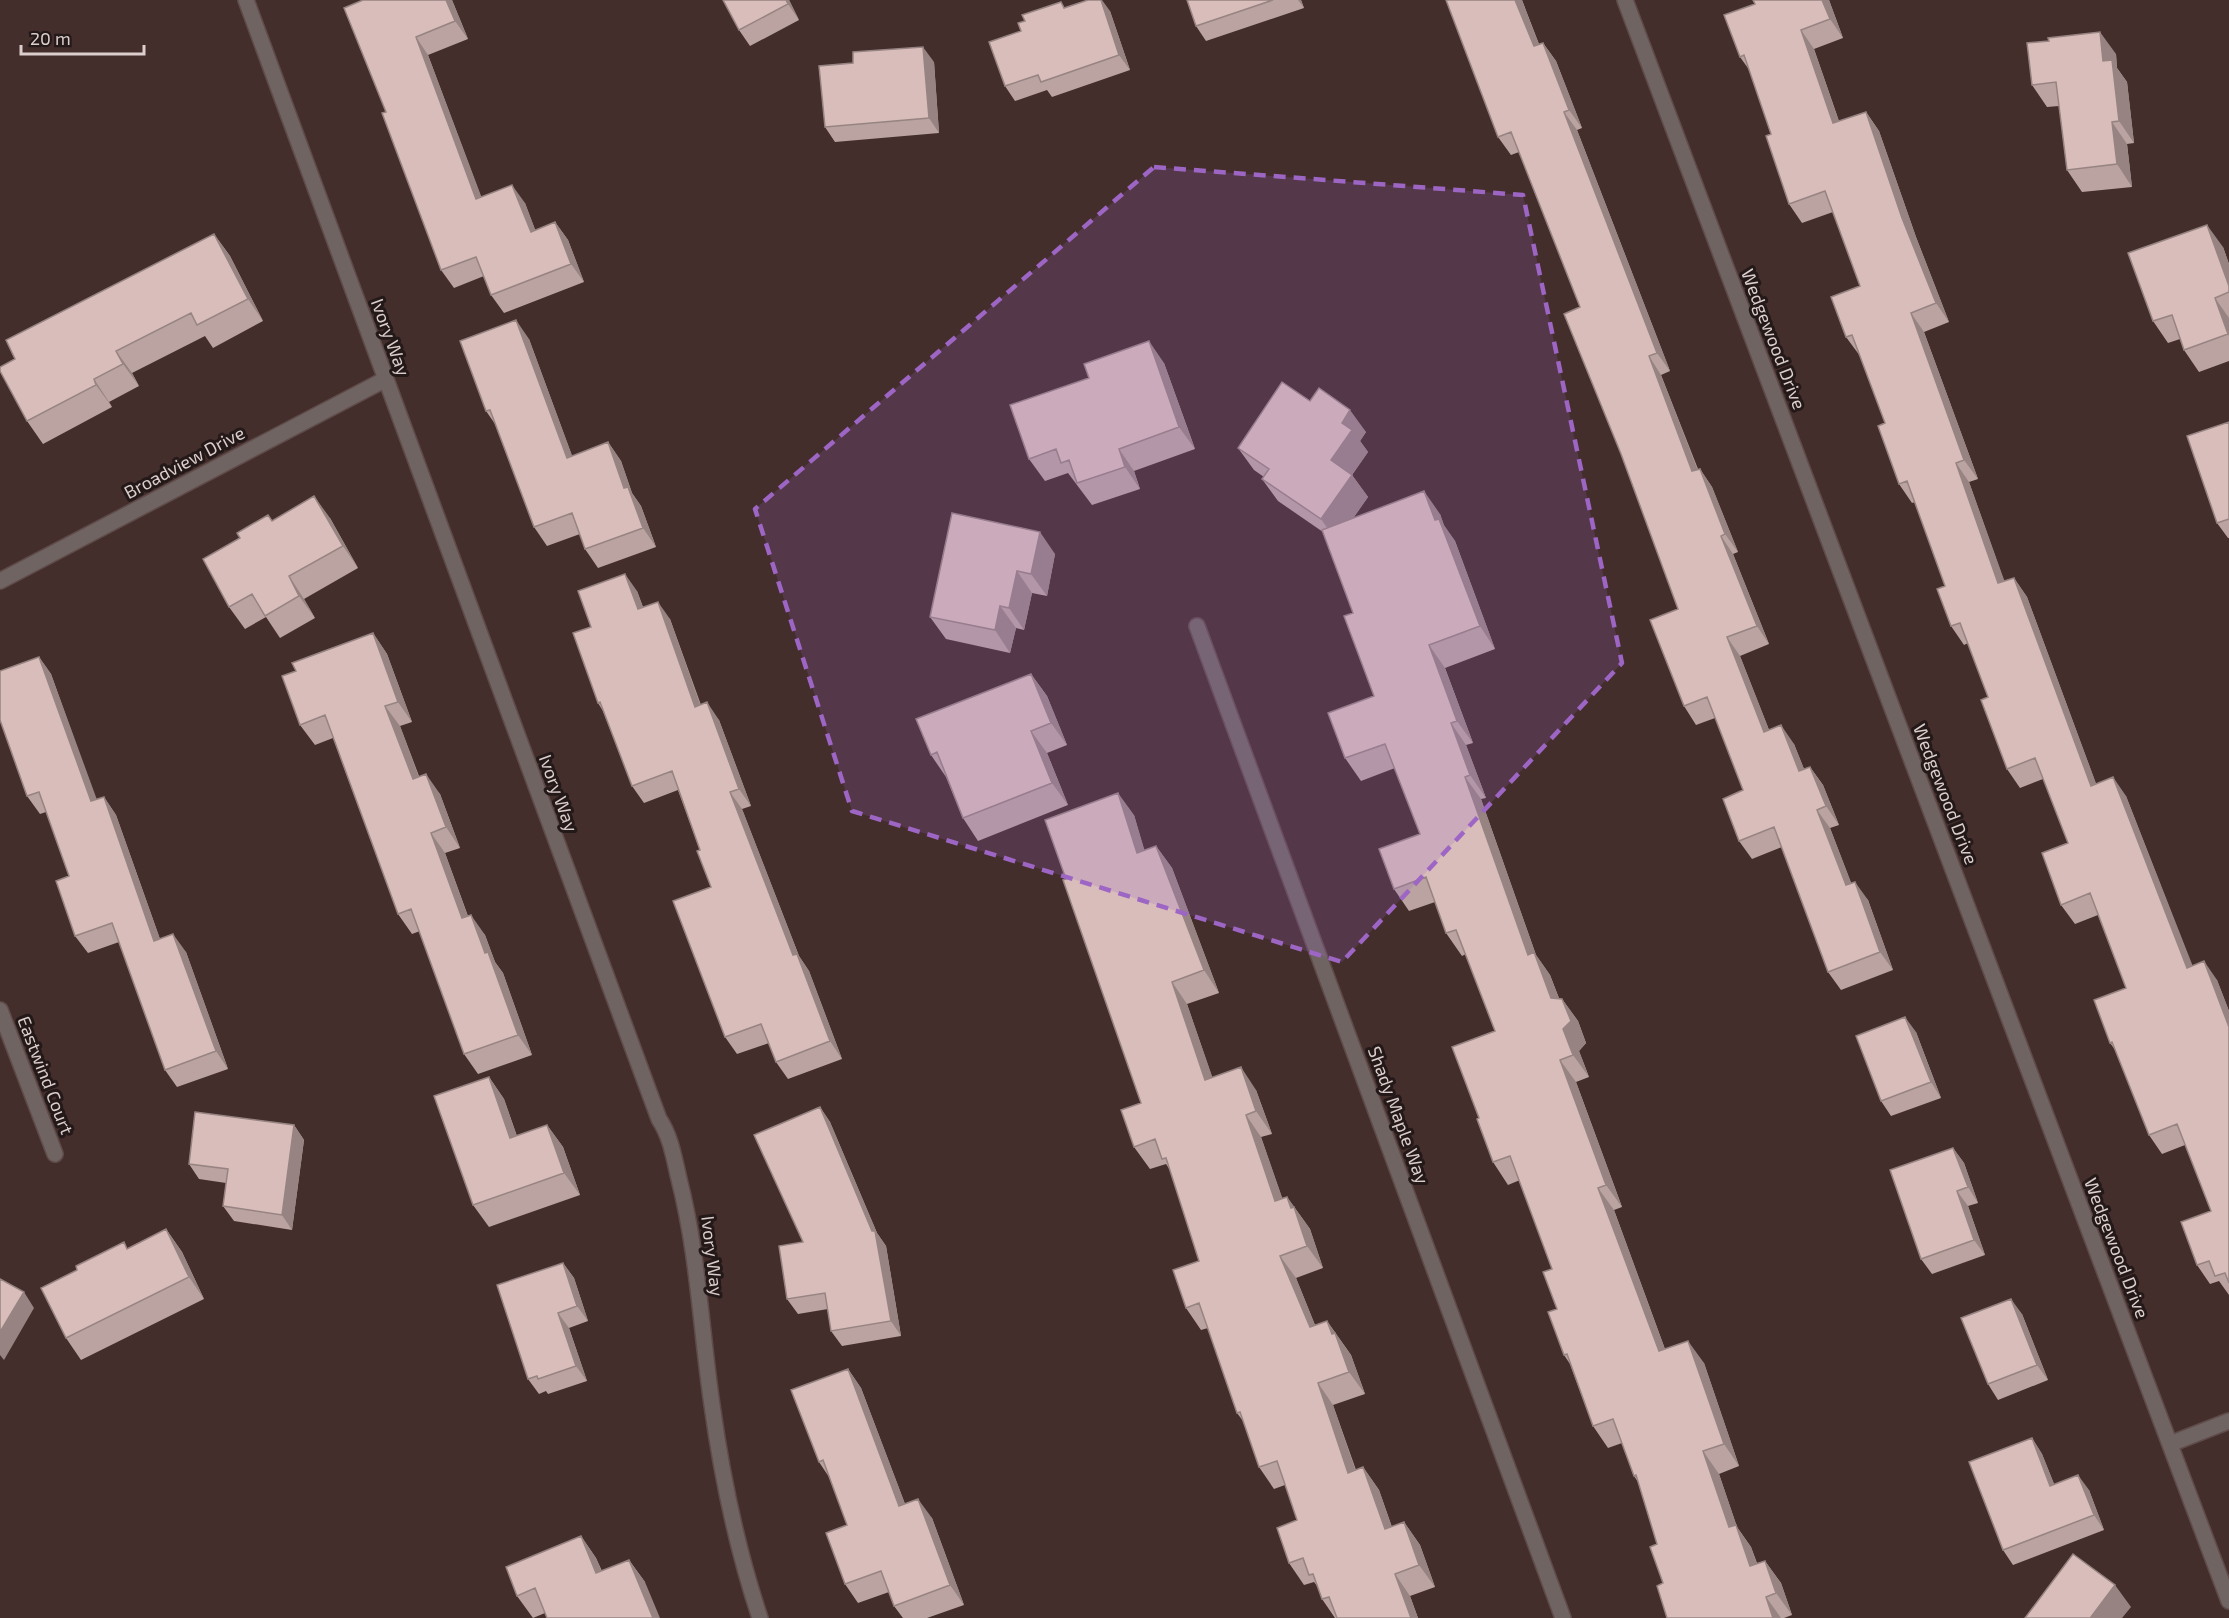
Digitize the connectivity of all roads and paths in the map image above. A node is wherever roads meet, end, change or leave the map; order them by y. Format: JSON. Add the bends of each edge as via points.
{"nodes":[{"id":1,"x":246,"y":0,"type":"edge"},
{"id":2,"x":1625,"y":0,"type":"edge"},
{"id":3,"x":386,"y":379,"type":"junction"},
{"id":4,"x":0,"y":580,"type":"edge"},
{"id":5,"x":1197,"y":626,"type":"dead end"},
{"id":6,"x":0,"y":1010,"type":"edge"},
{"id":7,"x":55,"y":1154,"type":"dead end"},
{"id":8,"x":2229,"y":1422,"type":"edge"},
{"id":9,"x":2170,"y":1444,"type":"junction"},
{"id":10,"x":2229,"y":1602,"type":"edge"},
{"id":11,"x":760,"y":1618,"type":"edge"},
{"id":12,"x":1563,"y":1618,"type":"edge"}],
"edges":[{"from":1,"to":3,"type":"street","name":"Ivory Way"},
{"from":2,"to":9,"type":"street","name":"Wedgewood Drive"},
{"from":3,"to":4,"type":"street","name":"Broadview Drive"},
{"from":3,"to":11,"type":"street","name":"Ivory Way","via":[[672,1148],[689,1220],[728,1503]]},
{"from":5,"to":12,"type":"street","name":"Shady Maple Way"},
{"from":6,"to":7,"type":"street","name":"Eastwind Court"},
{"from":8,"to":9,"type":"street"},
{"from":9,"to":10,"type":"street","name":"Wedgewood Drive"}]}
